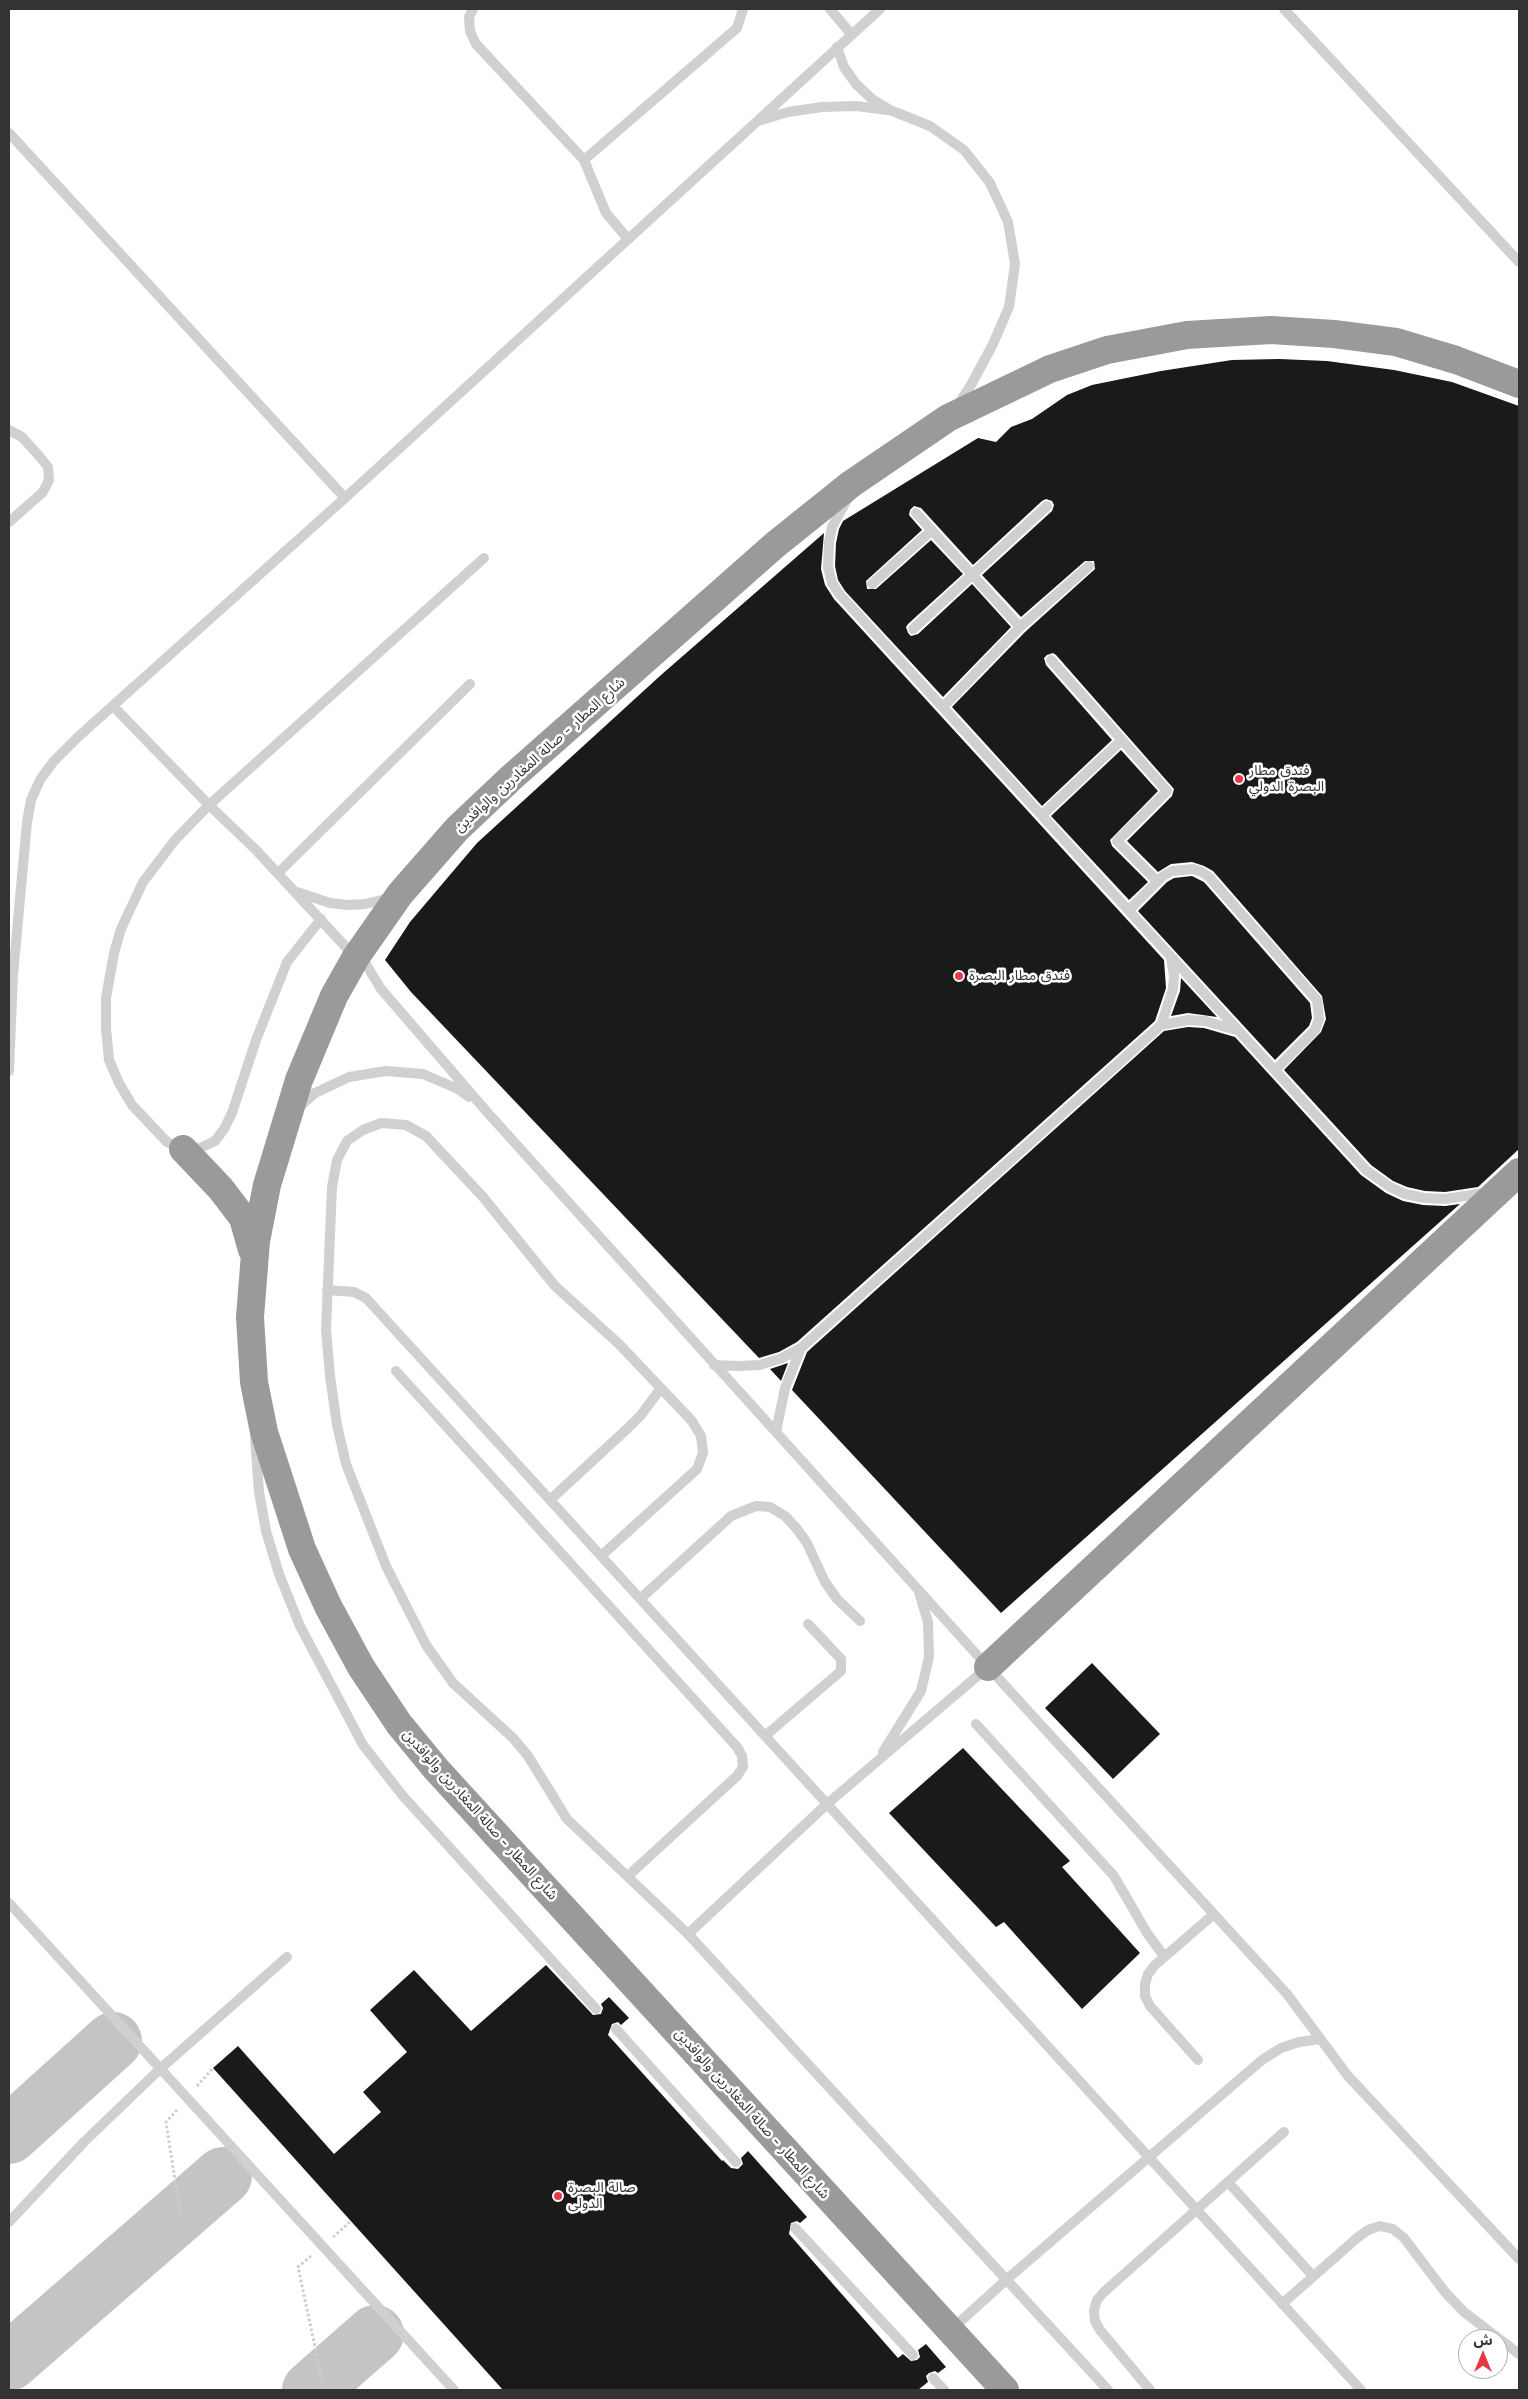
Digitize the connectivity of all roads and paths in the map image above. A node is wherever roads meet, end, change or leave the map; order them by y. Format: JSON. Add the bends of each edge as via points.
{"nodes":[{"id":1,"x":473,"y":9,"type":"edge"},
{"id":2,"x":743,"y":9,"type":"edge"},
{"id":3,"x":830,"y":9,"type":"edge"},
{"id":4,"x":880,"y":9,"type":"edge"},
{"id":5,"x":1284,"y":9,"type":"edge"},
{"id":6,"x":852,"y":35,"type":"junction"},
{"id":7,"x":837,"y":47,"type":"junction"},
{"id":8,"x":890,"y":110,"type":"junction"},
{"id":9,"x":755,"y":122,"type":"junction"},
{"id":10,"x":10,"y":138,"type":"edge"},
{"id":11,"x":584,"y":160,"type":"junction"},
{"id":12,"x":628,"y":238,"type":"junction"},
{"id":13,"x":1519,"y":262,"type":"edge"},
{"id":14,"x":1519,"y":384,"type":"edge"},
{"id":15,"x":948,"y":418,"type":"junction"},
{"id":16,"x":9,"y":430,"type":"edge"},
{"id":17,"x":864,"y":475,"type":"junction"},
{"id":18,"x":345,"y":498,"type":"junction"},
{"id":19,"x":1046,"y":506,"type":"dead end"},
{"id":20,"x":916,"y":513,"type":"dead end"},
{"id":21,"x":9,"y":522,"type":"edge"},
{"id":22,"x":932,"y":530,"type":"junction"},
{"id":23,"x":484,"y":558,"type":"dead end"},
{"id":24,"x":1089,"y":566,"type":"dead end"},
{"id":25,"x":972,"y":575,"type":"junction"},
{"id":26,"x":872,"y":584,"type":"dead end"},
{"id":27,"x":1020,"y":627,"type":"junction"},
{"id":28,"x":913,"y":629,"type":"dead end"},
{"id":29,"x":1052,"y":660,"type":"dead end"},
{"id":30,"x":470,"y":684,"type":"dead end"},
{"id":31,"x":113,"y":706,"type":"junction"},
{"id":32,"x":943,"y":707,"type":"junction"},
{"id":33,"x":1122,"y":740,"type":"junction"},
{"id":34,"x":209,"y":805,"type":"junction"},
{"id":35,"x":1042,"y":815,"type":"junction"},
{"id":36,"x":278,"y":874,"type":"junction"},
{"id":37,"x":1157,"y":881,"type":"junction"},
{"id":38,"x":295,"y":891,"type":"junction"},
{"id":39,"x":400,"y":894,"type":"junction"},
{"id":40,"x":1129,"y":910,"type":"junction"},
{"id":41,"x":321,"y":919,"type":"junction"},
{"id":42,"x":357,"y":955,"type":"junction"},
{"id":43,"x":1170,"y":956,"type":"junction"},
{"id":44,"x":11,"y":976,"type":"edge"},
{"id":45,"x":1161,"y":1025,"type":"junction"},
{"id":46,"x":1239,"y":1031,"type":"junction"},
{"id":47,"x":9,"y":1051,"type":"edge"},
{"id":48,"x":1275,"y":1070,"type":"junction"},
{"id":49,"x":9,"y":1071,"type":"edge"},
{"id":50,"x":487,"y":1112,"type":"junction"},
{"id":51,"x":287,"y":1118,"type":"junction"},
{"id":52,"x":183,"y":1149,"type":"junction"},
{"id":53,"x":1511,"y":1179,"type":"edge"},
{"id":54,"x":252,"y":1284,"type":"junction"},
{"id":55,"x":327,"y":1290,"type":"junction"},
{"id":56,"x":801,"y":1348,"type":"junction"},
{"id":57,"x":714,"y":1365,"type":"junction"},
{"id":58,"x":396,"y":1371,"type":"dead end"},
{"id":59,"x":254,"y":1382,"type":"junction"},
{"id":60,"x":660,"y":1388,"type":"junction"},
{"id":61,"x":776,"y":1432,"type":"junction"},
{"id":62,"x":550,"y":1500,"type":"junction"},
{"id":63,"x":601,"y":1556,"type":"junction"},
{"id":64,"x":918,"y":1589,"type":"junction"},
{"id":65,"x":640,"y":1599,"type":"junction"},
{"id":66,"x":860,"y":1621,"type":"dead end"},
{"id":67,"x":808,"y":1624,"type":"dead end"},
{"id":68,"x":988,"y":1668,"type":"junction"},
{"id":69,"x":976,"y":1724,"type":"dead end"},
{"id":70,"x":765,"y":1736,"type":"junction"},
{"id":71,"x":876,"y":1763,"type":"junction"},
{"id":72,"x":827,"y":1804,"type":"junction"},
{"id":73,"x":629,"y":1875,"type":"junction"},
{"id":74,"x":9,"y":1902,"type":"edge"},
{"id":75,"x":1214,"y":1914,"type":"junction"},
{"id":76,"x":688,"y":1934,"type":"junction"},
{"id":77,"x":1164,"y":1956,"type":"junction"},
{"id":78,"x":286,"y":1957,"type":"dead end"},
{"id":79,"x":596,"y":2009,"type":"dead end"},
{"id":80,"x":616,"y":2029,"type":"dead end"},
{"id":81,"x":1320,"y":2039,"type":"junction"},
{"id":82,"x":1198,"y":2060,"type":"dead end"},
{"id":83,"x":213,"y":2068,"type":"dead end"},
{"id":84,"x":160,"y":2069,"type":"junction"},
{"id":85,"x":196,"y":2088,"type":"dead end"},
{"id":86,"x":178,"y":2108,"type":"dead end"},
{"id":87,"x":1284,"y":2132,"type":"dead end"},
{"id":88,"x":1148,"y":2157,"type":"junction"},
{"id":89,"x":736,"y":2162,"type":"dead end"},
{"id":90,"x":1228,"y":2182,"type":"junction"},
{"id":91,"x":1196,"y":2210,"type":"junction"},
{"id":92,"x":180,"y":2213,"type":"dead end"},
{"id":93,"x":9,"y":2222,"type":"edge"},
{"id":94,"x":351,"y":2222,"type":"dead end"},
{"id":95,"x":795,"y":2228,"type":"dead end"},
{"id":96,"x":331,"y":2238,"type":"dead end"},
{"id":97,"x":318,"y":2250,"type":"dead end"},
{"id":98,"x":1519,"y":2259,"type":"edge"},
{"id":99,"x":1313,"y":2276,"type":"junction"},
{"id":100,"x":1006,"y":2280,"type":"junction"},
{"id":101,"x":1282,"y":2304,"type":"junction"},
{"id":102,"x":950,"y":2331,"type":"junction"},
{"id":103,"x":1519,"y":2354,"type":"edge"},
{"id":104,"x":914,"y":2355,"type":"dead end"},
{"id":105,"x":933,"y":2378,"type":"dead end"},
{"id":106,"x":322,"y":2380,"type":"dead end"},
{"id":107,"x":454,"y":2390,"type":"edge"},
{"id":108,"x":944,"y":2390,"type":"edge"},
{"id":109,"x":1005,"y":2390,"type":"edge"},
{"id":110,"x":1108,"y":2390,"type":"edge"},
{"id":111,"x":1150,"y":2390,"type":"edge"},
{"id":112,"x":1361,"y":2390,"type":"edge"}],
"edges":[{"from":1,"to":11,"type":"lane","via":[[469,17],[470,31],[476,44]]},
{"from":2,"to":11,"type":"lane","via":[[737,28]]},
{"from":3,"to":6,"type":"lane"},
{"from":4,"to":6,"type":"lane"},
{"from":5,"to":13,"type":"lane"},
{"from":6,"to":7,"type":"lane"},
{"from":7,"to":8,"type":"lane","via":[[844,67],[856,84]]},
{"from":7,"to":9,"type":"lane"},
{"from":8,"to":9,"type":"lane","via":[[822,107],[788,112]]},
{"from":8,"to":15,"type":"lane","via":[[930,126],[964,150],[990,184],[1008,222],[1015,264],[1009,307],[972,383]]},
{"from":9,"to":12,"type":"lane"},
{"from":10,"to":18,"type":"lane"},
{"from":11,"to":12,"type":"lane","via":[[606,213]]},
{"from":12,"to":18,"type":"lane"},
{"from":14,"to":15,"type":"highway","name":"شارع المطار - صالة المغادرين والوافدين","via":[[1396,342],[1271,330],[1187,335],[1107,350],[1050,369]]},
{"from":15,"to":17,"type":"highway","name":"شارع المطار - صالة المغادرين والوافدين"},
{"from":16,"to":21,"type":"lane","via":[[22,437],[40,456],[48,467],[49,480],[43,492]]},
{"from":17,"to":32,"type":"lane","via":[[832,527],[827,557],[832,583]]},
{"from":17,"to":39,"type":"highway","name":"شارع المطار - صالة المغادرين والوافدين","via":[[776,544],[512,777],[457,829]]},
{"from":18,"to":31,"type":"lane"},
{"from":19,"to":25,"type":"lane"},
{"from":20,"to":22,"type":"lane"},
{"from":22,"to":25,"type":"lane"},
{"from":22,"to":26,"type":"lane"},
{"from":23,"to":34,"type":"lane"},
{"from":24,"to":27,"type":"lane"},
{"from":25,"to":27,"type":"lane"},
{"from":25,"to":28,"type":"lane"},
{"from":27,"to":32,"type":"lane"},
{"from":29,"to":33,"type":"lane"},
{"from":30,"to":36,"type":"lane"},
{"from":31,"to":34,"type":"lane"},
{"from":31,"to":44,"type":"lane","via":[[53,762],[31,800]]},
{"from":32,"to":35,"type":"lane"},
{"from":33,"to":35,"type":"lane"},
{"from":33,"to":37,"type":"lane","via":[[1167,791],[1117,841]]},
{"from":34,"to":36,"type":"lane"},
{"from":34,"to":52,"type":"lane","via":[[163,854],[143,882],[121,929],[106,998],[109,1060],[119,1083],[148,1125],[167,1142]]},
{"from":35,"to":40,"type":"lane"},
{"from":36,"to":38,"type":"lane"},
{"from":37,"to":40,"type":"lane"},
{"from":37,"to":48,"type":"lane","via":[[1182,869],[1202,872],[1317,1000],[1319,1014],[1315,1030]]},
{"from":38,"to":39,"type":"lane","via":[[330,903],[348,905],[366,904]]},
{"from":38,"to":41,"type":"lane"},
{"from":39,"to":42,"type":"highway","name":"شارع المطار - صالة المغادرين والوافدين"},
{"from":40,"to":43,"type":"lane"},
{"from":41,"to":42,"type":"lane"},
{"from":41,"to":52,"type":"lane","via":[[288,962],[224,1130],[215,1141],[200,1148]]},
{"from":42,"to":50,"type":"lane","via":[[381,989]]},
{"from":42,"to":51,"type":"highway","name":"شارع المطار - صالة المغادرين والوافدين","via":[[315,1038]]},
{"from":43,"to":45,"type":"lane","via":[[1173,988]]},
{"from":43,"to":46,"type":"lane"},
{"from":44,"to":47,"type":"lane"},
{"from":45,"to":46,"type":"lane","via":[[1205,1021]]},
{"from":45,"to":56,"type":"lane"},
{"from":46,"to":48,"type":"lane"},
{"from":47,"to":49,"type":"lane"},
{"from":48,"to":53,"type":"lane","via":[[1366,1170],[1390,1187],[1414,1196],[1444,1199],[1481,1195]]},
{"from":50,"to":51,"type":"lane","via":[[458,1089],[423,1074],[386,1070],[349,1077],[315,1093]]},
{"from":50,"to":57,"type":"lane"},
{"from":51,"to":54,"type":"highway","name":"شارع المطار - صالة المغادرين والوافدين","via":[[267,1185]]},
{"from":52,"to":54,"type":"highway","via":[[243,1218],[252,1244]]},
{"from":53,"to":68,"type":"highway"},
{"from":54,"to":59,"type":"highway","name":"شارع المطار - صالة المغادرين والوافدين","via":[[250,1317]]},
{"from":55,"to":60,"type":"lane","via":[[332,1187],[337,1160],[347,1141],[363,1130],[381,1123],[406,1125],[426,1136],[442,1152],[555,1286],[619,1344]]},
{"from":55,"to":62,"type":"lane","via":[[354,1292],[366,1298]]},
{"from":55,"to":73,"type":"lane","via":[[330,1376],[346,1464],[386,1566],[426,1645],[453,1684],[513,1738],[528,1756],[567,1819]]},
{"from":56,"to":57,"type":"lane","via":[[760,1365]]},
{"from":56,"to":61,"type":"lane","via":[[785,1388]]},
{"from":57,"to":61,"type":"lane"},
{"from":58,"to":73,"type":"lane","via":[[742,1756],[743,1767],[737,1776]]},
{"from":59,"to":79,"type":"lane","via":[[255,1461],[266,1531],[300,1626],[354,1729],[403,1796]]},
{"from":59,"to":102,"type":"highway","name":"شارع المطار - صالة المغادرين والوافدين","via":[[264,1432],[302,1549],[361,1668],[399,1724],[449,1783]]},
{"from":60,"to":62,"type":"lane","via":[[635,1422]]},
{"from":60,"to":63,"type":"lane","via":[[692,1421],[701,1436],[703,1453],[697,1469]]},
{"from":61,"to":64,"type":"lane"},
{"from":62,"to":63,"type":"lane"},
{"from":63,"to":65,"type":"lane"},
{"from":64,"to":68,"type":"lane"},
{"from":64,"to":71,"type":"lane","via":[[928,1622],[928,1657],[922,1682],[903,1722]]},
{"from":65,"to":66,"type":"lane","via":[[731,1516],[756,1506],[770,1507],[797,1529],[825,1582]]},
{"from":65,"to":70,"type":"lane"},
{"from":67,"to":70,"type":"lane","via":[[841,1659],[841,1671]]},
{"from":68,"to":71,"type":"lane"},
{"from":68,"to":75,"type":"lane"},
{"from":69,"to":77,"type":"lane","via":[[1114,1876]]},
{"from":70,"to":72,"type":"lane"},
{"from":71,"to":72,"type":"lane"},
{"from":72,"to":76,"type":"lane"},
{"from":72,"to":88,"type":"lane"},
{"from":73,"to":76,"type":"lane"},
{"from":74,"to":84,"type":"lane"},
{"from":75,"to":77,"type":"lane"},
{"from":75,"to":81,"type":"lane","via":[[1286,1994]]},
{"from":76,"to":100,"type":"lane"},
{"from":77,"to":82,"type":"lane","via":[[1148,1974],[1146,1996],[1150,2006]]},
{"from":78,"to":84,"type":"lane"},
{"from":80,"to":89,"type":"lane"},
{"from":81,"to":88,"type":"lane","via":[[1281,2048],[1262,2060]]},
{"from":81,"to":98,"type":"lane","via":[[1348,2076]]},
{"from":83,"to":85,"type":"path"},
{"from":84,"to":93,"type":"lane","via":[[84,2142]]},
{"from":84,"to":107,"type":"lane"},
{"from":86,"to":92,"type":"path","via":[[166,2122]]},
{"from":87,"to":90,"type":"lane"},
{"from":88,"to":91,"type":"lane"},
{"from":88,"to":100,"type":"lane"},
{"from":90,"to":91,"type":"lane"},
{"from":90,"to":99,"type":"lane"},
{"from":91,"to":101,"type":"lane"},
{"from":91,"to":111,"type":"lane","via":[[1104,2292],[1094,2310],[1100,2330]]},
{"from":94,"to":96,"type":"path"},
{"from":95,"to":104,"type":"lane"},
{"from":97,"to":106,"type":"path","via":[[298,2266]]},
{"from":99,"to":101,"type":"lane"},
{"from":99,"to":103,"type":"lane","via":[[1368,2230],[1380,2226],[1393,2229],[1404,2238],[1444,2292],[1464,2312]]},
{"from":100,"to":102,"type":"lane"},
{"from":100,"to":110,"type":"lane"},
{"from":101,"to":112,"type":"lane"},
{"from":102,"to":109,"type":"highway","name":"شارع المطار - صالة المغادرين والوافدين"},
{"from":105,"to":108,"type":"lane"}]}
